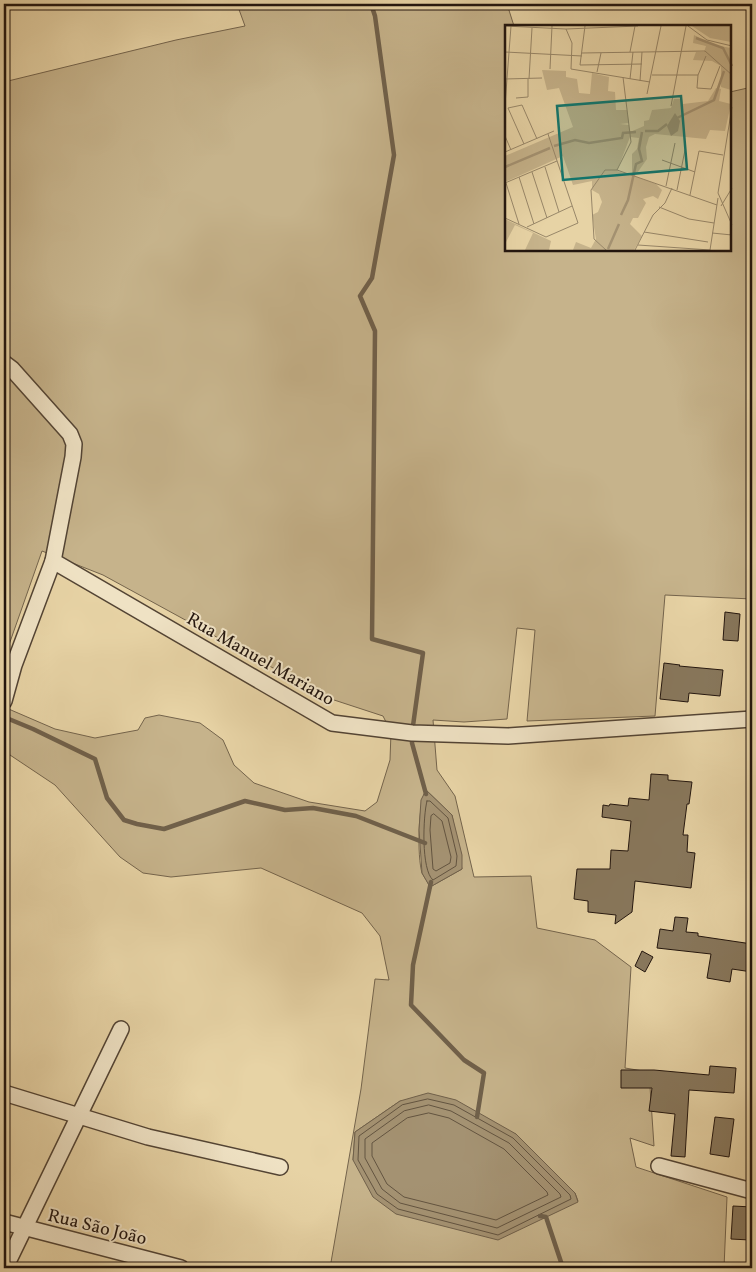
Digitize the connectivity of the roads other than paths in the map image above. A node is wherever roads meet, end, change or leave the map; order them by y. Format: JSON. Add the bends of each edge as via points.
{"nodes":[{"id":1,"x":4,"y":363,"type":"edge"},
{"id":2,"x":53,"y":561,"type":"junction"},
{"id":3,"x":4,"y":701,"type":"edge"},
{"id":4,"x":752,"y":719,"type":"edge"},
{"id":5,"x":121,"y":1029,"type":"dead end"},
{"id":6,"x":4,"y":1093,"type":"edge"},
{"id":7,"x":79,"y":1117,"type":"junction"},
{"id":8,"x":659,"y":1166,"type":"dead end"},
{"id":9,"x":280,"y":1167,"type":"dead end"},
{"id":10,"x":752,"y":1191,"type":"edge"},
{"id":11,"x":4,"y":1222,"type":"edge"},
{"id":12,"x":24,"y":1229,"type":"junction"},
{"id":13,"x":5,"y":1268,"type":"edge"},
{"id":14,"x":181,"y":1268,"type":"edge"}],
"edges":[{"from":1,"to":2,"type":"street","via":[[70,434],[74,444]]},
{"from":2,"to":3,"type":"street"},
{"from":2,"to":4,"type":"street","name":"Rua Manuel Mariano","via":[[332,723],[412,733],[508,736]]},
{"from":5,"to":7,"type":"street"},
{"from":6,"to":7,"type":"street"},
{"from":7,"to":9,"type":"street","via":[[148,1137]]},
{"from":7,"to":12,"type":"street"},
{"from":8,"to":10,"type":"street"},
{"from":11,"to":12,"type":"street","name":"Rua São João"},
{"from":12,"to":13,"type":"street"},
{"from":12,"to":14,"type":"street","name":"Rua São João"}]}
